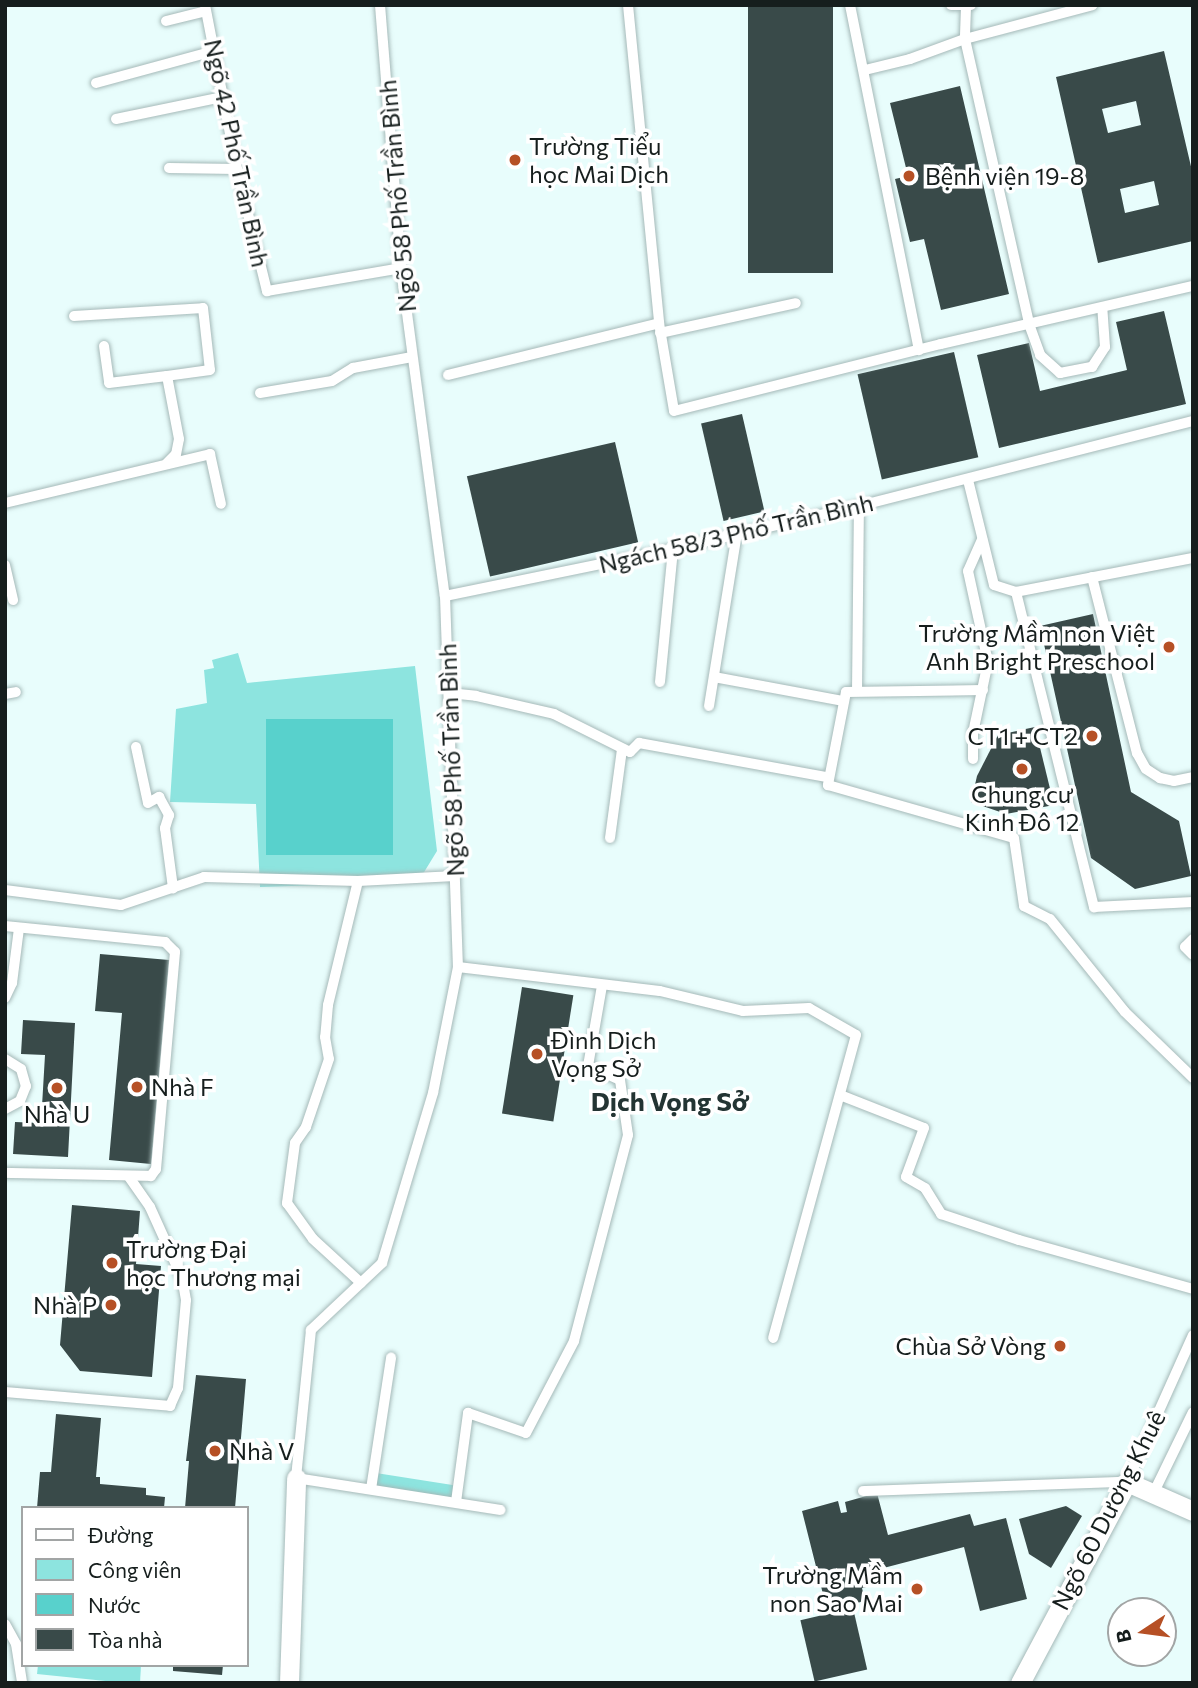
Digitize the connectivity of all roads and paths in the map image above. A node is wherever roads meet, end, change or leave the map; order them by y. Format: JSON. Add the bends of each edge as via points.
{"nodes":[{"id":1,"x":380,"y":5,"type":"edge"},
{"id":2,"x":628,"y":5,"type":"edge"},
{"id":3,"x":850,"y":5,"type":"edge"},
{"id":4,"x":951,"y":5,"type":"edge"},
{"id":5,"x":1093,"y":5,"type":"edge"},
{"id":6,"x":968,"y":6,"type":"edge"},
{"id":7,"x":206,"y":8,"type":"edge"},
{"id":8,"x":166,"y":21,"type":"dead end"},
{"id":9,"x":965,"y":39,"type":"junction"},
{"id":10,"x":214,"y":51,"type":"junction"},
{"id":11,"x":865,"y":70,"type":"junction"},
{"id":12,"x":96,"y":83,"type":"dead end"},
{"id":13,"x":222,"y":97,"type":"junction"},
{"id":14,"x":116,"y":119,"type":"dead end"},
{"id":15,"x":169,"y":168,"type":"dead end"},
{"id":16,"x":237,"y":169,"type":"junction"},
{"id":17,"x":401,"y":268,"type":"junction"},
{"id":18,"x":1193,"y":286,"type":"edge"},
{"id":19,"x":796,"y":303,"type":"dead end"},
{"id":20,"x":1102,"y":308,"type":"junction"},
{"id":21,"x":74,"y":316,"type":"dead end"},
{"id":22,"x":1029,"y":324,"type":"junction"},
{"id":23,"x":659,"y":328,"type":"junction"},
{"id":24,"x":104,"y":345,"type":"dead end"},
{"id":25,"x":919,"y":350,"type":"junction"},
{"id":26,"x":412,"y":357,"type":"junction"},
{"id":27,"x":448,"y":375,"type":"dead end"},
{"id":28,"x":167,"y":376,"type":"junction"},
{"id":29,"x":260,"y":393,"type":"dead end"},
{"id":30,"x":1193,"y":421,"type":"edge"},
{"id":31,"x":166,"y":464,"type":"junction"},
{"id":32,"x":968,"y":480,"type":"junction"},
{"id":33,"x":5,"y":503,"type":"edge"},
{"id":34,"x":221,"y":504,"type":"dead end"},
{"id":35,"x":859,"y":506,"type":"junction"},
{"id":36,"x":737,"y":534,"type":"junction"},
{"id":37,"x":982,"y":539,"type":"junction"},
{"id":38,"x":673,"y":549,"type":"junction"},
{"id":39,"x":1193,"y":558,"type":"edge"},
{"id":40,"x":5,"y":565,"type":"edge"},
{"id":41,"x":1093,"y":577,"type":"junction"},
{"id":42,"x":1016,"y":592,"type":"junction"},
{"id":43,"x":445,"y":596,"type":"junction"},
{"id":44,"x":13,"y":600,"type":"dead end"},
{"id":45,"x":714,"y":677,"type":"junction"},
{"id":46,"x":660,"y":682,"type":"dead end"},
{"id":47,"x":857,"y":691,"type":"junction"},
{"id":48,"x":983,"y":691,"type":"junction"},
{"id":49,"x":449,"y":693,"type":"junction"},
{"id":50,"x":844,"y":701,"type":"junction"},
{"id":51,"x":709,"y":706,"type":"dead end"},
{"id":52,"x":136,"y":747,"type":"dead end"},
{"id":53,"x":622,"y":749,"type":"junction"},
{"id":54,"x":972,"y":759,"type":"dead end"},
{"id":55,"x":827,"y":777,"type":"junction"},
{"id":56,"x":1193,"y":777,"type":"edge"},
{"id":57,"x":610,"y":838,"type":"dead end"},
{"id":58,"x":455,"y":876,"type":"junction"},
{"id":59,"x":358,"y":881,"type":"junction"},
{"id":60,"x":173,"y":888,"type":"junction"},
{"id":61,"x":5,"y":890,"type":"edge"},
{"id":62,"x":1193,"y":902,"type":"edge"},
{"id":63,"x":5,"y":926,"type":"edge"},
{"id":64,"x":19,"y":928,"type":"junction"},
{"id":65,"x":1193,"y":939,"type":"edge"},
{"id":66,"x":1193,"y":955,"type":"edge"},
{"id":67,"x":458,"y":967,"type":"junction"},
{"id":68,"x":602,"y":986,"type":"junction"},
{"id":69,"x":5,"y":998,"type":"edge"},
{"id":70,"x":5,"y":1059,"type":"edge"},
{"id":71,"x":1193,"y":1078,"type":"edge"},
{"id":72,"x":839,"y":1095,"type":"junction"},
{"id":73,"x":5,"y":1109,"type":"edge"},
{"id":74,"x":5,"y":1173,"type":"edge"},
{"id":75,"x":128,"y":1177,"type":"junction"},
{"id":76,"x":361,"y":1283,"type":"junction"},
{"id":77,"x":1191,"y":1286,"type":"edge"},
{"id":78,"x":1193,"y":1335,"type":"edge"},
{"id":79,"x":773,"y":1338,"type":"dead end"},
{"id":80,"x":391,"y":1358,"type":"dead end"},
{"id":81,"x":5,"y":1392,"type":"edge"},
{"id":82,"x":1193,"y":1412,"type":"edge"},
{"id":83,"x":296,"y":1478,"type":"junction"},
{"id":84,"x":1127,"y":1482,"type":"junction"},
{"id":85,"x":371,"y":1489,"type":"junction"},
{"id":86,"x":863,"y":1491,"type":"dead end"},
{"id":87,"x":1153,"y":1494,"type":"junction"},
{"id":88,"x":456,"y":1502,"type":"junction"},
{"id":89,"x":501,"y":1510,"type":"dead end"},
{"id":90,"x":1193,"y":1511,"type":"edge"},
{"id":91,"x":5,"y":1624,"type":"edge"},
{"id":92,"x":289,"y":1682,"type":"edge"},
{"id":93,"x":22,"y":1683,"type":"edge"},
{"id":94,"x":297,"y":1683,"type":"edge"},
{"id":95,"x":1020,"y":1683,"type":"edge"}],
"edges":[{"from":1,"to":17,"type":"lane","name":"Ngõ 58 Phố Trần Bình"},
{"from":2,"to":23,"type":"lane"},
{"from":3,"to":11,"type":"lane"},
{"from":4,"to":6,"type":"lane"},
{"from":5,"to":9,"type":"lane"},
{"from":6,"to":9,"type":"lane"},
{"from":7,"to":8,"type":"lane"},
{"from":7,"to":10,"type":"lane","name":"Ngõ 42 Phố Trần Bình"},
{"from":9,"to":11,"type":"lane","via":[[910,60]]},
{"from":9,"to":22,"type":"lane"},
{"from":10,"to":12,"type":"lane"},
{"from":10,"to":13,"type":"lane","name":"Ngõ 42 Phố Trần Bình"},
{"from":11,"to":25,"type":"lane"},
{"from":13,"to":14,"type":"lane"},
{"from":13,"to":16,"type":"lane","name":"Ngõ 42 Phố Trần Bình"},
{"from":15,"to":16,"type":"lane"},
{"from":16,"to":17,"type":"lane","name":"Ngõ 42 Phố Trần Bình","via":[[267,291]]},
{"from":17,"to":26,"type":"lane","name":"Ngõ 58 Phố Trần Bình"},
{"from":18,"to":20,"type":"lane"},
{"from":19,"to":23,"type":"lane"},
{"from":20,"to":22,"type":"lane"},
{"from":20,"to":22,"type":"lane","via":[[1105,347],[1092,367],[1060,373],[1040,355]]},
{"from":21,"to":28,"type":"lane","via":[[203,308],[210,370]]},
{"from":22,"to":25,"type":"lane"},
{"from":23,"to":25,"type":"lane","via":[[674,411]]},
{"from":23,"to":27,"type":"lane"},
{"from":24,"to":28,"type":"lane","via":[[109,383]]},
{"from":26,"to":29,"type":"lane","via":[[353,368],[332,381]]},
{"from":26,"to":43,"type":"lane","name":"Ngõ 58 Phố Trần Bình"},
{"from":28,"to":31,"type":"lane","via":[[179,439],[176,454]]},
{"from":30,"to":32,"type":"lane","name":"Ngách 58/3 Phố Trần Bình"},
{"from":31,"to":33,"type":"lane"},
{"from":31,"to":34,"type":"lane","via":[[210,454]]},
{"from":32,"to":35,"type":"lane","name":"Ngách 58/3 Phố Trần Bình"},
{"from":32,"to":37,"type":"lane"},
{"from":35,"to":36,"type":"lane","name":"Ngách 58/3 Phố Trần Bình"},
{"from":35,"to":47,"type":"lane"},
{"from":36,"to":38,"type":"lane","name":"Ngách 58/3 Phố Trần Bình"},
{"from":36,"to":45,"type":"lane"},
{"from":37,"to":42,"type":"lane","via":[[994,585]]},
{"from":37,"to":48,"type":"lane","via":[[968,571],[988,662]]},
{"from":38,"to":43,"type":"lane","name":"Ngách 58/3 Phố Trần Bình"},
{"from":38,"to":46,"type":"lane"},
{"from":39,"to":41,"type":"lane"},
{"from":40,"to":44,"type":"lane"},
{"from":41,"to":42,"type":"lane"},
{"from":41,"to":56,"type":"lane","via":[[1137,753],[1146,769],[1160,778]]},
{"from":42,"to":62,"type":"lane","via":[[1094,907]]},
{"from":43,"to":49,"type":"lane","name":"Ngõ 58 Phố Trần Bình"},
{"from":45,"to":50,"type":"lane"},
{"from":45,"to":51,"type":"lane"},
{"from":47,"to":48,"type":"lane"},
{"from":47,"to":50,"type":"lane","via":[[845,692]]},
{"from":48,"to":54,"type":"lane"},
{"from":49,"to":53,"type":"lane","via":[[554,714]]},
{"from":49,"to":58,"type":"lane","name":"Ngõ 58 Phố Trần Bình"},
{"from":50,"to":55,"type":"lane"},
{"from":52,"to":60,"type":"lane","via":[[148,803],[159,797],[169,815],[165,828]]},
{"from":53,"to":55,"type":"lane","via":[[630,752],[639,743]]},
{"from":53,"to":57,"type":"lane"},
{"from":55,"to":71,"type":"lane","via":[[828,785],[1014,838],[1024,906],[1050,919],[1125,1013]]},
{"from":58,"to":59,"type":"lane"},
{"from":58,"to":67,"type":"lane","name":"Ngõ 58 Phố Trần Bình"},
{"from":59,"to":60,"type":"lane","via":[[205,877]]},
{"from":59,"to":76,"type":"lane","via":[[328,1005],[325,1037],[329,1059],[306,1127],[295,1143],[287,1203],[313,1239]]},
{"from":60,"to":61,"type":"lane","via":[[121,905]]},
{"from":63,"to":64,"type":"lane"},
{"from":64,"to":69,"type":"lane","via":[[12,983]]},
{"from":64,"to":75,"type":"lane","via":[[165,942],[175,952],[156,1169],[151,1176]]},
{"from":65,"to":66,"type":"lane","via":[[1185,947]]},
{"from":67,"to":68,"type":"lane"},
{"from":67,"to":76,"type":"lane","name":"Ngõ 58 Phố Trần Bình","via":[[433,1093],[382,1263]]},
{"from":68,"to":72,"type":"lane","via":[[660,991],[743,1011],[809,1008],[856,1035]]},
{"from":68,"to":88,"type":"lane","via":[[588,1066],[620,1080],[628,1135],[574,1341],[526,1433],[468,1413]]},
{"from":70,"to":73,"type":"lane","via":[[21,1069],[26,1086],[20,1101]]},
{"from":72,"to":77,"type":"lane","via":[[924,1128],[906,1177],[925,1188],[941,1214]]},
{"from":72,"to":79,"type":"lane"},
{"from":74,"to":75,"type":"lane"},
{"from":75,"to":81,"type":"lane","via":[[150,1207],[182,1278],[186,1300],[178,1388],[170,1406]]},
{"from":76,"to":83,"type":"lane","name":"Ngõ 58 Phố Trần Bình","via":[[312,1330]]},
{"from":78,"to":84,"type":"lane","name":"Ngõ 60 Dương Khuê"},
{"from":80,"to":85,"type":"lane"},
{"from":82,"to":87,"type":"lane"},
{"from":83,"to":85,"type":"lane"},
{"from":83,"to":92,"type":"street"},
{"from":84,"to":86,"type":"lane"},
{"from":84,"to":87,"type":"street"},
{"from":84,"to":95,"type":"street","name":"Ngõ 60 Dương Khuê"},
{"from":85,"to":88,"type":"lane"},
{"from":87,"to":90,"type":"street"},
{"from":88,"to":89,"type":"lane"},
{"from":91,"to":93,"type":"lane","via":[[16,1644]]},
{"from":92,"to":94,"type":"lane"}]}
